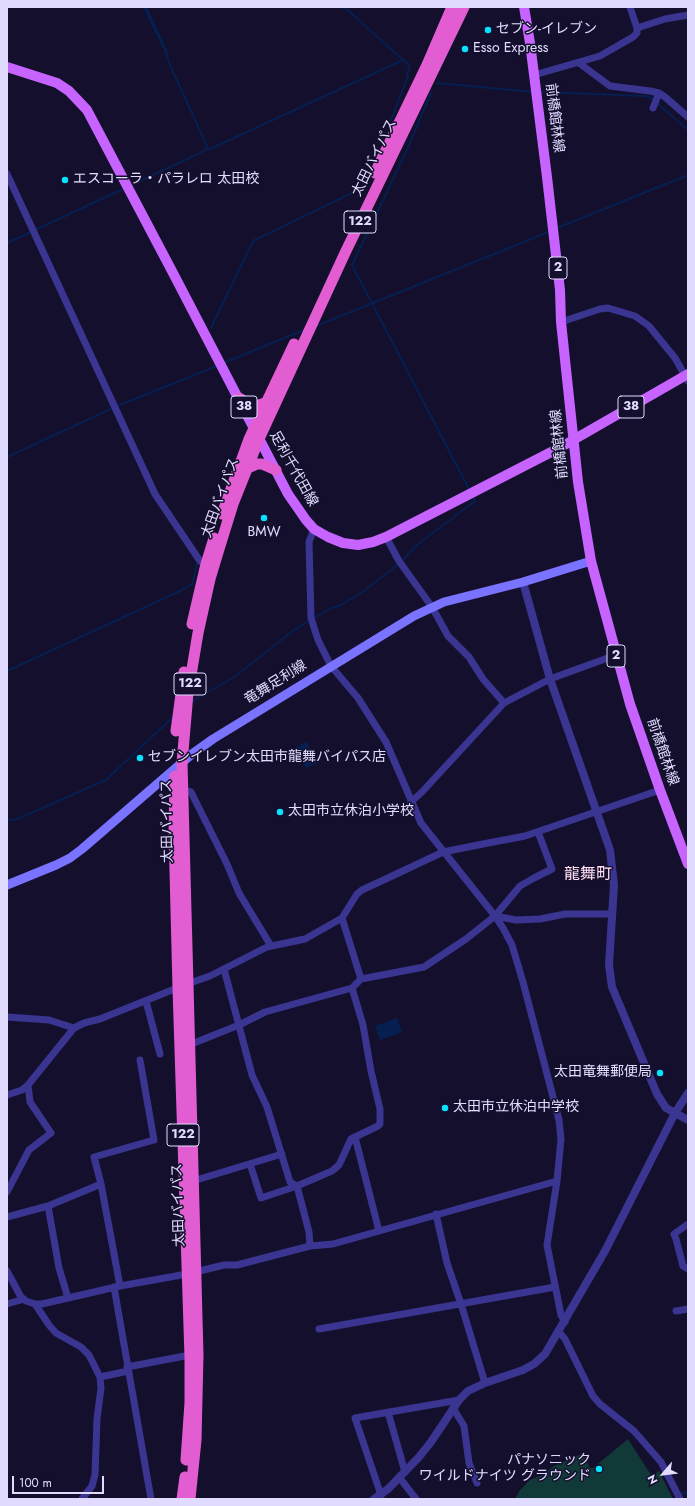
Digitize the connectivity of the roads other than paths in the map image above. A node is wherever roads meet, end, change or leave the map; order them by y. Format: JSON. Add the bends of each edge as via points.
{"nodes":[{"id":1,"x":452,"y":7,"type":"edge"},
{"id":2,"x":464,"y":7,"type":"edge"},
{"id":3,"x":524,"y":7,"type":"edge"},
{"id":4,"x":630,"y":7,"type":"edge"},
{"id":5,"x":688,"y":15,"type":"edge"},
{"id":6,"x":637,"y":28,"type":"junction"},
{"id":7,"x":579,"y":63,"type":"junction"},
{"id":8,"x":7,"y":67,"type":"edge"},
{"id":9,"x":534,"y":75,"type":"junction"},
{"id":10,"x":688,"y":116,"type":"edge"},
{"id":11,"x":7,"y":174,"type":"edge"},
{"id":12,"x":561,"y":322,"type":"junction"},
{"id":13,"x":687,"y":376,"type":"edge"},
{"id":14,"x":239,"y":398,"type":"junction"},
{"id":15,"x":266,"y":403,"type":"junction"},
{"id":16,"x":254,"y":428,"type":"junction"},
{"id":17,"x":259,"y":439,"type":"junction"},
{"id":18,"x":574,"y":440,"type":"junction"},
{"id":19,"x":248,"y":468,"type":"junction"},
{"id":20,"x":276,"y":470,"type":"junction"},
{"id":21,"x":314,"y":529,"type":"junction"},
{"id":22,"x":386,"y":537,"type":"junction"},
{"id":23,"x":591,"y":561,"type":"junction"},
{"id":24,"x":206,"y":564,"type":"junction"},
{"id":25,"x":524,"y":582,"type":"junction"},
{"id":26,"x":432,"y":607,"type":"junction"},
{"id":27,"x":616,"y":656,"type":"junction"},
{"id":28,"x":332,"y":666,"type":"junction"},
{"id":29,"x":550,"y":679,"type":"junction"},
{"id":30,"x":504,"y":703,"type":"junction"},
{"id":31,"x":178,"y":766,"type":"junction"},
{"id":32,"x":183,"y":790,"type":"junction"},
{"id":33,"x":660,"y":790,"type":"junction"},
{"id":34,"x":411,"y":802,"type":"junction"},
{"id":35,"x":596,"y":811,"type":"junction"},
{"id":36,"x":538,"y":832,"type":"junction"},
{"id":37,"x":443,"y":852,"type":"junction"},
{"id":38,"x":688,"y":864,"type":"edge"},
{"id":39,"x":7,"y":885,"type":"edge"},
{"id":40,"x":612,"y":914,"type":"junction"},
{"id":41,"x":495,"y":916,"type":"junction"},
{"id":42,"x":342,"y":918,"type":"junction"},
{"id":43,"x":271,"y":946,"type":"junction"},
{"id":44,"x":224,"y":970,"type":"junction"},
{"id":45,"x":362,"y":979,"type":"junction"},
{"id":46,"x":182,"y":986,"type":"junction"},
{"id":47,"x":352,"y":988,"type":"junction"},
{"id":48,"x":146,"y":1001,"type":"junction"},
{"id":49,"x":7,"y":1018,"type":"edge"},
{"id":50,"x":239,"y":1025,"type":"junction"},
{"id":51,"x":74,"y":1028,"type":"junction"},
{"id":52,"x":189,"y":1045,"type":"junction"},
{"id":53,"x":160,"y":1054,"type":"dead end"},
{"id":54,"x":140,"y":1060,"type":"dead end"},
{"id":55,"x":28,"y":1085,"type":"junction"},
{"id":56,"x":688,"y":1093,"type":"edge"},
{"id":57,"x":7,"y":1095,"type":"edge"},
{"id":58,"x":675,"y":1113,"type":"junction"},
{"id":59,"x":688,"y":1120,"type":"edge"},
{"id":60,"x":355,"y":1137,"type":"junction"},
{"id":61,"x":282,"y":1154,"type":"junction"},
{"id":62,"x":250,"y":1164,"type":"junction"},
{"id":63,"x":193,"y":1181,"type":"junction"},
{"id":64,"x":557,"y":1181,"type":"junction"},
{"id":65,"x":101,"y":1184,"type":"junction"},
{"id":66,"x":297,"y":1186,"type":"junction"},
{"id":67,"x":7,"y":1192,"type":"edge"},
{"id":68,"x":48,"y":1206,"type":"junction"},
{"id":69,"x":436,"y":1214,"type":"junction"},
{"id":70,"x":7,"y":1217,"type":"edge"},
{"id":71,"x":688,"y":1224,"type":"edge"},
{"id":72,"x":379,"y":1231,"type":"junction"},
{"id":73,"x":310,"y":1246,"type":"junction"},
{"id":74,"x":688,"y":1270,"type":"edge"},
{"id":75,"x":7,"y":1271,"type":"edge"},
{"id":76,"x":191,"y":1272,"type":"junction"},
{"id":77,"x":117,"y":1286,"type":"junction"},
{"id":78,"x":555,"y":1287,"type":"junction"},
{"id":79,"x":68,"y":1298,"type":"junction"},
{"id":80,"x":24,"y":1299,"type":"junction"},
{"id":81,"x":7,"y":1304,"type":"edge"},
{"id":82,"x":36,"y":1304,"type":"junction"},
{"id":83,"x":461,"y":1304,"type":"junction"},
{"id":84,"x":688,"y":1309,"type":"edge"},
{"id":85,"x":676,"y":1311,"type":"dead end"},
{"id":86,"x":564,"y":1322,"type":"junction"},
{"id":87,"x":319,"y":1329,"type":"dead end"},
{"id":88,"x":559,"y":1332,"type":"junction"},
{"id":89,"x":190,"y":1355,"type":"junction"},
{"id":90,"x":127,"y":1369,"type":"junction"},
{"id":91,"x":100,"y":1377,"type":"junction"},
{"id":92,"x":485,"y":1383,"type":"junction"},
{"id":93,"x":459,"y":1400,"type":"junction"},
{"id":94,"x":453,"y":1408,"type":"junction"},
{"id":95,"x":388,"y":1412,"type":"junction"},
{"id":96,"x":402,"y":1475,"type":"junction"},
{"id":97,"x":477,"y":1482,"type":"dead end"},
{"id":98,"x":377,"y":1497,"type":"edge"},
{"id":99,"x":82,"y":1499,"type":"edge"},
{"id":100,"x":151,"y":1499,"type":"edge"},
{"id":101,"x":182,"y":1499,"type":"edge"},
{"id":102,"x":190,"y":1499,"type":"edge"},
{"id":103,"x":416,"y":1499,"type":"edge"},
{"id":104,"x":680,"y":1499,"type":"edge"}],
"edges":[{"from":1,"to":15,"type":"highway","name":"太田バイパス","number":"122","via":[[427,65]]},
{"from":2,"to":17,"type":"highway","name":"太田バイパス","number":"122"},
{"from":3,"to":9,"type":"main road","name":"前橋館林線","number":"2"},
{"from":4,"to":6,"type":"street"},
{"from":5,"to":6,"type":"street"},
{"from":6,"to":7,"type":"street","via":[[634,37],[600,56]]},
{"from":7,"to":9,"type":"street"},
{"from":7,"to":10,"type":"street","via":[[610,86],[650,91],[655,101],[665,97]]},
{"from":8,"to":14,"type":"main road","name":"足利千代田線","number":"38","via":[[57,83],[69,91],[87,110]]},
{"from":9,"to":12,"type":"main road","name":"前橋館林線","number":"2","via":[[560,290]]},
{"from":11,"to":24,"type":"street","via":[[155,494],[200,561]]},
{"from":12,"to":13,"type":"street","via":[[608,308],[635,316],[649,326]]},
{"from":12,"to":18,"type":"main road","name":"前橋館林線","number":"2"},
{"from":13,"to":18,"type":"main road","name":"足利千代田線","number":"38"},
{"from":14,"to":15,"type":"highway","via":[[252,406]]},
{"from":14,"to":16,"type":"main road","name":"足利千代田線","number":"38"},
{"from":15,"to":16,"type":"highway","name":"太田バイパス","number":"122"},
{"from":16,"to":17,"type":"main road","name":"足利千代田線","number":"38"},
{"from":16,"to":24,"type":"highway","name":"太田バイパス","number":"122","via":[[238,466]]},
{"from":17,"to":19,"type":"highway","name":"太田バイパス","number":"122"},
{"from":17,"to":20,"type":"main road","name":"足利千代田線","number":"38"},
{"from":18,"to":22,"type":"main road","name":"足利千代田線","number":"38"},
{"from":18,"to":23,"type":"main road","name":"前橋館林線","number":"2"},
{"from":19,"to":20,"type":"highway","via":[[262,464]]},
{"from":19,"to":31,"type":"highway","name":"太田バイパス","number":"122","via":[[233,504],[210,579],[198,633]]},
{"from":20,"to":21,"type":"main road","name":"足利千代田線","number":"38","via":[[300,512]]},
{"from":21,"to":22,"type":"main road","name":"足利千代田線","number":"38","via":[[343,543],[358,545]]},
{"from":21,"to":28,"type":"street","via":[[309,542],[312,618],[318,640]]},
{"from":22,"to":26,"type":"street","via":[[405,570]]},
{"from":23,"to":25,"type":"main road","name":"竜舞足利線"},
{"from":23,"to":27,"type":"main road","name":"前橋館林線","number":"2"},
{"from":24,"to":31,"type":"highway","name":"太田バイパス","number":"122","via":[[191,628],[179,702],[175,755]]},
{"from":25,"to":26,"type":"main road","name":"竜舞足利線"},
{"from":25,"to":29,"type":"street"},
{"from":26,"to":28,"type":"main road","name":"竜舞足利線"},
{"from":26,"to":30,"type":"street","via":[[448,636],[469,657],[483,679]]},
{"from":27,"to":29,"type":"street"},
{"from":27,"to":33,"type":"main road","name":"前橋館林線","number":"2"},
{"from":28,"to":31,"type":"main road","name":"竜舞足利線","via":[[213,739]]},
{"from":28,"to":34,"type":"street","via":[[358,698],[386,742]]},
{"from":29,"to":30,"type":"street"},
{"from":29,"to":35,"type":"street"},
{"from":30,"to":34,"type":"street"},
{"from":31,"to":32,"type":"highway","name":"太田バイパス","number":"122"},
{"from":31,"to":39,"type":"main road","name":"竜舞足利線","via":[[70,858]]},
{"from":31,"to":46,"type":"highway","name":"太田バイパス","number":"122","via":[[174,832]]},
{"from":32,"to":43,"type":"street","via":[[191,792],[228,864],[239,893]]},
{"from":32,"to":46,"type":"highway","name":"太田バイパス","number":"122"},
{"from":33,"to":35,"type":"street"},
{"from":33,"to":38,"type":"main road","name":"前橋館林線","number":"2"},
{"from":34,"to":37,"type":"street","via":[[421,823]]},
{"from":35,"to":36,"type":"street"},
{"from":35,"to":40,"type":"street","via":[[613,864]]},
{"from":36,"to":37,"type":"street"},
{"from":36,"to":41,"type":"street","via":[[552,869],[520,886]]},
{"from":37,"to":41,"type":"street"},
{"from":37,"to":42,"type":"street","via":[[362,890]]},
{"from":40,"to":41,"type":"street","via":[[565,914],[516,920]]},
{"from":40,"to":58,"type":"street","via":[[609,965],[612,987],[657,1094],[666,1108]]},
{"from":41,"to":45,"type":"street","via":[[424,967]]},
{"from":41,"to":64,"type":"street","via":[[512,945],[519,967],[559,1120],[561,1140]]},
{"from":42,"to":43,"type":"street","via":[[305,938]]},
{"from":42,"to":45,"type":"street"},
{"from":43,"to":44,"type":"street"},
{"from":44,"to":46,"type":"street"},
{"from":44,"to":50,"type":"street"},
{"from":45,"to":47,"type":"street"},
{"from":46,"to":48,"type":"street"},
{"from":46,"to":52,"type":"highway","name":"太田バイパス","number":"122"},
{"from":46,"to":76,"type":"highway","name":"太田バイパス","number":"122","via":[[181,1056]]},
{"from":47,"to":50,"type":"street","via":[[265,1012]]},
{"from":47,"to":60,"type":"street","via":[[380,1109],[380,1124]]},
{"from":48,"to":51,"type":"street"},
{"from":48,"to":53,"type":"street"},
{"from":49,"to":51,"type":"street","via":[[49,1020]]},
{"from":50,"to":52,"type":"street"},
{"from":50,"to":61,"type":"street","via":[[252,1075],[267,1107]]},
{"from":51,"to":55,"type":"street"},
{"from":52,"to":63,"type":"highway","name":"太田バイパス","number":"122"},
{"from":54,"to":65,"type":"street","via":[[154,1140],[94,1157]]},
{"from":55,"to":57,"type":"street"},
{"from":55,"to":67,"type":"street","via":[[30,1102],[51,1133],[30,1150]]},
{"from":56,"to":58,"type":"street"},
{"from":58,"to":59,"type":"street"},
{"from":58,"to":86,"type":"street","via":[[605,1251]]},
{"from":60,"to":66,"type":"street","via":[[351,1139],[339,1165],[332,1172]]},
{"from":60,"to":72,"type":"street"},
{"from":61,"to":62,"type":"street"},
{"from":61,"to":66,"type":"street","via":[[290,1182]]},
{"from":62,"to":63,"type":"street"},
{"from":62,"to":66,"type":"street","via":[[260,1198]]},
{"from":63,"to":76,"type":"highway","name":"太田バイパス","number":"122"},
{"from":64,"to":69,"type":"street"},
{"from":64,"to":78,"type":"street","via":[[547,1245]]},
{"from":65,"to":68,"type":"street"},
{"from":65,"to":77,"type":"street"},
{"from":66,"to":73,"type":"street"},
{"from":68,"to":70,"type":"street"},
{"from":68,"to":79,"type":"street","via":[[59,1268]]},
{"from":69,"to":72,"type":"street"},
{"from":69,"to":83,"type":"street","via":[[447,1262]]},
{"from":71,"to":74,"type":"street","via":[[674,1234],[683,1266]]},
{"from":72,"to":73,"type":"street","via":[[334,1244]]},
{"from":73,"to":76,"type":"street","via":[[237,1265]]},
{"from":75,"to":80,"type":"street"},
{"from":76,"to":77,"type":"street"},
{"from":76,"to":89,"type":"highway","name":"太田バイパス","number":"122"},
{"from":76,"to":102,"type":"highway","name":"太田バイパス","number":"122","via":[[198,1395]]},
{"from":77,"to":79,"type":"street"},
{"from":77,"to":90,"type":"street"},
{"from":78,"to":83,"type":"street"},
{"from":78,"to":86,"type":"street"},
{"from":79,"to":82,"type":"street"},
{"from":80,"to":81,"type":"street"},
{"from":80,"to":82,"type":"street"},
{"from":82,"to":91,"type":"street","via":[[56,1333],[81,1347],[89,1355]]},
{"from":83,"to":87,"type":"street"},
{"from":83,"to":92,"type":"street"},
{"from":84,"to":85,"type":"street"},
{"from":86,"to":88,"type":"street"},
{"from":88,"to":92,"type":"street","via":[[545,1354],[534,1364]]},
{"from":88,"to":104,"type":"street","via":[[565,1339],[593,1396],[634,1431],[661,1462]]},
{"from":89,"to":90,"type":"street"},
{"from":89,"to":101,"type":"highway","name":"太田バイパス","number":"122","via":[[190,1402]]},
{"from":90,"to":91,"type":"street"},
{"from":90,"to":100,"type":"street"},
{"from":91,"to":99,"type":"street","via":[[95,1474],[92,1486]]},
{"from":92,"to":93,"type":"street","via":[[468,1391]]},
{"from":93,"to":94,"type":"street"},
{"from":93,"to":95,"type":"street"},
{"from":94,"to":96,"type":"street","via":[[419,1458]]},
{"from":94,"to":97,"type":"street","via":[[464,1426],[469,1463]]},
{"from":95,"to":96,"type":"street"},
{"from":95,"to":98,"type":"street","via":[[355,1418]]},
{"from":96,"to":98,"type":"street"},
{"from":96,"to":103,"type":"street"}]}
